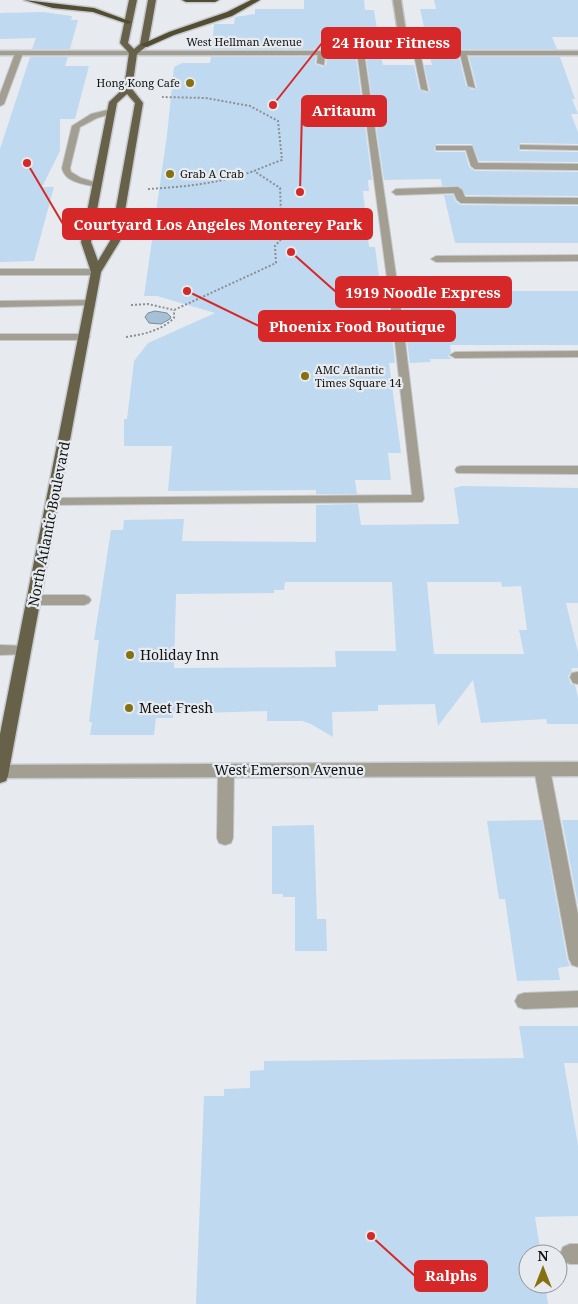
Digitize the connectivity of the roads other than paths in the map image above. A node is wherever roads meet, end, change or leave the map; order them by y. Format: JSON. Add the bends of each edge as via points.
{"nodes":[{"id":1,"x":28,"y":0,"type":"edge"},
{"id":2,"x":133,"y":0,"type":"edge"},
{"id":3,"x":152,"y":0,"type":"edge"},
{"id":4,"x":186,"y":0,"type":"edge"},
{"id":5,"x":215,"y":0,"type":"edge"},
{"id":6,"x":256,"y":0,"type":"edge"},
{"id":7,"x":397,"y":0,"type":"edge"},
{"id":8,"x":128,"y":22,"type":"junction"},
{"id":9,"x":144,"y":45,"type":"junction"},
{"id":10,"x":405,"y":52,"type":"junction"},
{"id":11,"x":416,"y":52,"type":"junction"},
{"id":12,"x":462,"y":52,"type":"junction"},
{"id":13,"x":0,"y":53,"type":"edge"},
{"id":14,"x":19,"y":53,"type":"junction"},
{"id":15,"x":133,"y":53,"type":"junction"},
{"id":16,"x":321,"y":53,"type":"junction"},
{"id":17,"x":360,"y":53,"type":"junction"},
{"id":18,"x":578,"y":53,"type":"edge"},
{"id":19,"x":322,"y":63,"type":"dead end"},
{"id":20,"x":472,"y":86,"type":"dead end"},
{"id":21,"x":425,"y":89,"type":"dead end"},
{"id":22,"x":128,"y":90,"type":"junction"},
{"id":23,"x":0,"y":104,"type":"edge"},
{"id":24,"x":111,"y":112,"type":"junction"},
{"id":25,"x":438,"y":148,"type":"dead end"},
{"id":26,"x":523,"y":148,"type":"dead end"},
{"id":27,"x":578,"y":148,"type":"edge"},
{"id":28,"x":578,"y":167,"type":"edge"},
{"id":29,"x":97,"y":184,"type":"junction"},
{"id":30,"x":396,"y":192,"type":"dead end"},
{"id":31,"x":578,"y":201,"type":"edge"},
{"id":32,"x":578,"y":258,"type":"edge"},
{"id":33,"x":436,"y":259,"type":"dead end"},
{"id":34,"x":0,"y":272,"type":"edge"},
{"id":35,"x":96,"y":272,"type":"junction"},
{"id":36,"x":0,"y":304,"type":"edge"},
{"id":37,"x":91,"y":304,"type":"junction"},
{"id":38,"x":0,"y":337,"type":"edge"},
{"id":39,"x":85,"y":337,"type":"junction"},
{"id":40,"x":578,"y":354,"type":"edge"},
{"id":41,"x":455,"y":355,"type":"dead end"},
{"id":42,"x":462,"y":470,"type":"dead end"},
{"id":43,"x":578,"y":470,"type":"edge"},
{"id":44,"x":52,"y":502,"type":"junction"},
{"id":45,"x":34,"y":600,"type":"junction"},
{"id":46,"x":84,"y":600,"type":"dead end"},
{"id":47,"x":0,"y":650,"type":"edge"},
{"id":48,"x":24,"y":650,"type":"junction"},
{"id":49,"x":542,"y":769,"type":"junction"},
{"id":50,"x":578,"y":769,"type":"edge"},
{"id":51,"x":226,"y":770,"type":"junction"},
{"id":52,"x":0,"y":774,"type":"edge"},
{"id":53,"x":225,"y":838,"type":"dead end"},
{"id":54,"x":578,"y":959,"type":"edge"},
{"id":55,"x":578,"y":999,"type":"edge"},
{"id":56,"x":524,"y":1001,"type":"dead end"}],
"edges":[{"from":1,"to":8,"type":"highway","via":[[94,10]]},
{"from":2,"to":8,"type":"main road"},
{"from":3,"to":9,"type":"main road"},
{"from":4,"to":5,"type":"highway"},
{"from":6,"to":9,"type":"highway","via":[[238,10],[163,34]]},
{"from":7,"to":10,"type":"street"},
{"from":8,"to":15,"type":"main road","via":[[124,43]]},
{"from":9,"to":15,"type":"main road"},
{"from":10,"to":11,"type":"street","name":"West Hellman Avenue"},
{"from":10,"to":17,"type":"street","name":"West Hellman Avenue"},
{"from":11,"to":12,"type":"street","name":"West Hellman Avenue"},
{"from":11,"to":21,"type":"lane"},
{"from":12,"to":18,"type":"street","name":"West Hellman Avenue"},
{"from":12,"to":20,"type":"lane"},
{"from":13,"to":14,"type":"street","name":"West Hellman Avenue"},
{"from":14,"to":15,"type":"street","name":"West Hellman Avenue"},
{"from":14,"to":23,"type":"lane"},
{"from":15,"to":16,"type":"street","name":"West Hellman Avenue"},
{"from":15,"to":22,"type":"main road"},
{"from":16,"to":17,"type":"street","name":"West Hellman Avenue"},
{"from":16,"to":19,"type":"lane"},
{"from":17,"to":44,"type":"lane","via":[[398,324],[418,499]]},
{"from":22,"to":24,"type":"main road","name":"North Atlantic Boulevard","via":[[113,102]]},
{"from":22,"to":35,"type":"main road","name":"North Atlantic Boulevard","via":[[139,103],[115,241]]},
{"from":24,"to":29,"type":"main road","name":"North Atlantic Boulevard"},
{"from":24,"to":29,"type":"lane","via":[[94,116],[76,126],[66,168],[74,178]]},
{"from":25,"to":28,"type":"lane","via":[[469,148],[475,166]]},
{"from":26,"to":27,"type":"lane"},
{"from":29,"to":35,"type":"main road","name":"North Atlantic Boulevard","via":[[86,242]]},
{"from":30,"to":31,"type":"lane","via":[[458,190],[461,200]]},
{"from":32,"to":33,"type":"lane"},
{"from":34,"to":35,"type":"lane"},
{"from":35,"to":37,"type":"main road","name":"North Atlantic Boulevard"},
{"from":36,"to":37,"type":"lane"},
{"from":37,"to":39,"type":"main road","name":"North Atlantic Boulevard"},
{"from":38,"to":39,"type":"lane"},
{"from":39,"to":44,"type":"main road","name":"North Atlantic Boulevard"},
{"from":40,"to":41,"type":"lane"},
{"from":42,"to":43,"type":"lane"},
{"from":44,"to":45,"type":"main road","name":"North Atlantic Boulevard"},
{"from":45,"to":46,"type":"lane"},
{"from":45,"to":48,"type":"main road","name":"North Atlantic Boulevard"},
{"from":47,"to":48,"type":"lane"},
{"from":48,"to":52,"type":"main road","name":"North Atlantic Boulevard"},
{"from":49,"to":50,"type":"street","name":"West Emerson Avenue"},
{"from":49,"to":51,"type":"street","name":"West Emerson Avenue"},
{"from":49,"to":54,"type":"lane"},
{"from":51,"to":52,"type":"street","name":"West Emerson Avenue"},
{"from":51,"to":53,"type":"lane"},
{"from":55,"to":56,"type":"lane"}]}
